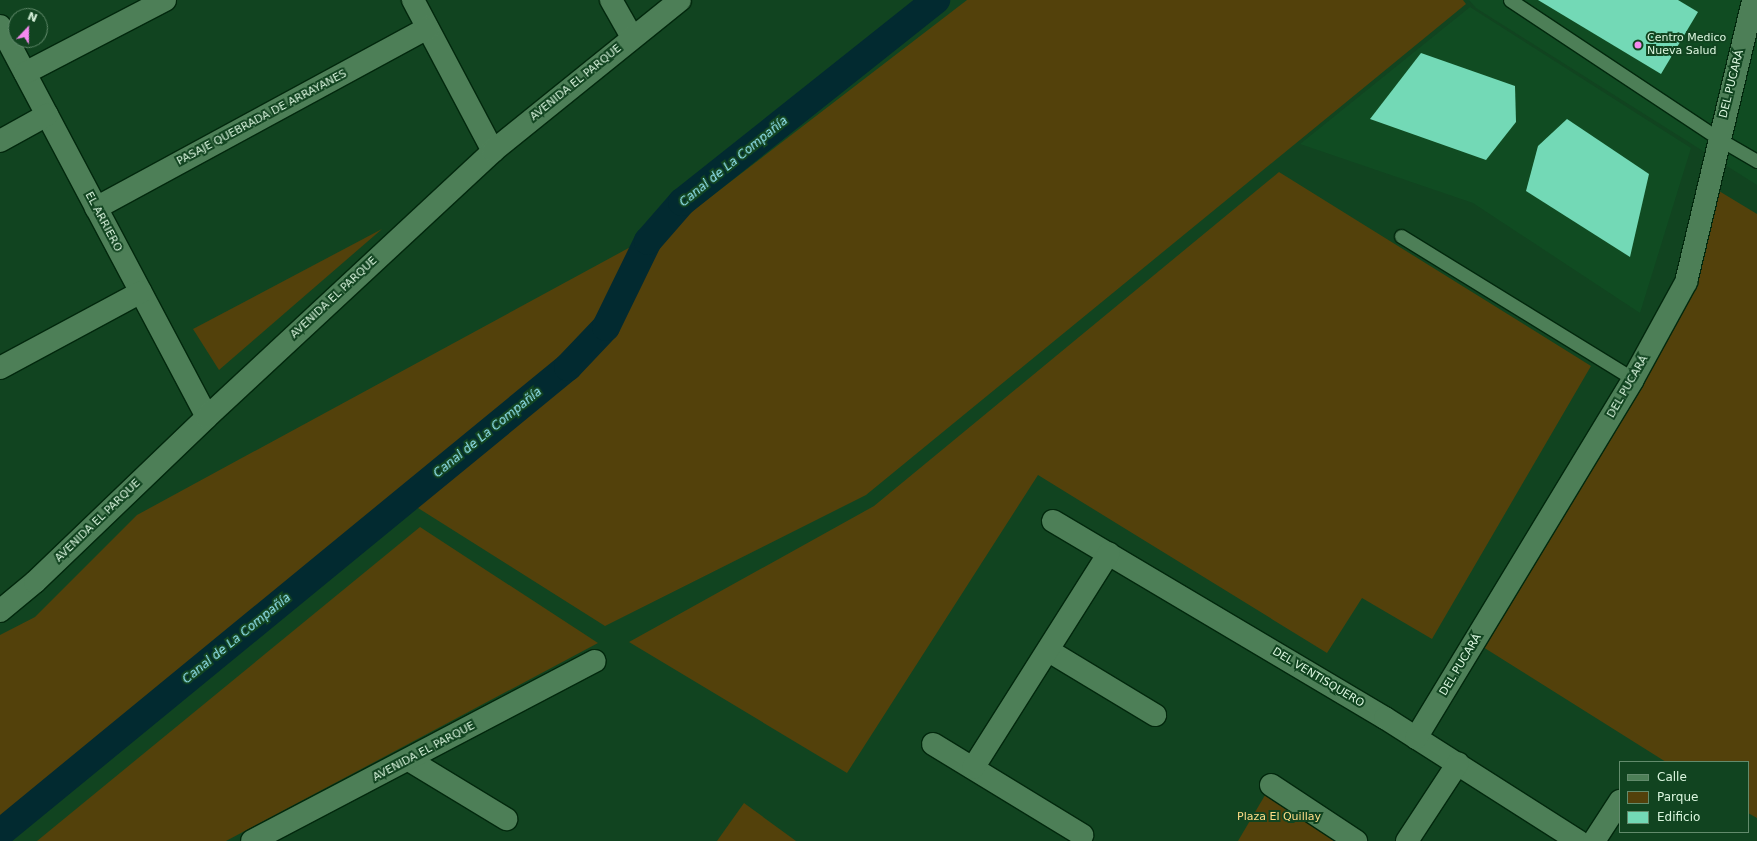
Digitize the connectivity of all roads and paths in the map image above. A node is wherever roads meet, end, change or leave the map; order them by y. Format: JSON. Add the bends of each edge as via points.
{"nodes":[{"id":1,"x":165,"y":0,"type":"edge"},
{"id":2,"x":413,"y":0,"type":"edge"},
{"id":3,"x":611,"y":0,"type":"edge"},
{"id":4,"x":680,"y":0,"type":"edge"},
{"id":5,"x":1510,"y":0,"type":"edge"},
{"id":6,"x":1753,"y":0,"type":"edge"},
{"id":7,"x":0,"y":26,"type":"edge"},
{"id":8,"x":427,"y":28,"type":"junction"},
{"id":9,"x":632,"y":37,"type":"junction"},
{"id":10,"x":25,"y":73,"type":"junction"},
{"id":11,"x":47,"y":115,"type":"junction"},
{"id":12,"x":1719,"y":139,"type":"junction"},
{"id":13,"x":0,"y":140,"type":"edge"},
{"id":14,"x":493,"y":151,"type":"junction"},
{"id":15,"x":1757,"y":161,"type":"edge"},
{"id":16,"x":96,"y":208,"type":"junction"},
{"id":17,"x":1401,"y":236,"type":"dead end"},
{"id":18,"x":141,"y":292,"type":"junction"},
{"id":19,"x":0,"y":368,"type":"edge"},
{"id":20,"x":1633,"y":379,"type":"junction"},
{"id":21,"x":207,"y":417,"type":"junction"},
{"id":22,"x":1053,"y":521,"type":"dead end"},
{"id":23,"x":1109,"y":553,"type":"junction"},
{"id":24,"x":0,"y":611,"type":"edge"},
{"id":25,"x":1049,"y":651,"type":"junction"},
{"id":26,"x":595,"y":661,"type":"dead end"},
{"id":27,"x":1155,"y":716,"type":"dead end"},
{"id":28,"x":1416,"y":738,"type":"junction"},
{"id":29,"x":933,"y":744,"type":"dead end"},
{"id":30,"x":409,"y":760,"type":"junction"},
{"id":31,"x":1458,"y":763,"type":"junction"},
{"id":32,"x":973,"y":768,"type":"junction"},
{"id":33,"x":1271,"y":785,"type":"dead end"},
{"id":34,"x":1619,"y":803,"type":"edge"},
{"id":35,"x":506,"y":819,"type":"dead end"},
{"id":36,"x":1082,"y":835,"type":"dead end"},
{"id":37,"x":252,"y":841,"type":"edge"},
{"id":38,"x":1356,"y":841,"type":"edge"},
{"id":39,"x":1407,"y":841,"type":"edge"},
{"id":40,"x":1578,"y":841,"type":"edge"},
{"id":41,"x":1594,"y":841,"type":"edge"}],
"edges":[{"from":1,"to":10,"type":"street"},
{"from":2,"to":8,"type":"street"},
{"from":3,"to":9,"type":"street"},
{"from":4,"to":9,"type":"street","name":"AVENIDA EL PARQUE"},
{"from":5,"to":12,"type":"lane"},
{"from":6,"to":12,"type":"street","name":"DEL PUCARÁ"},
{"from":7,"to":10,"type":"street","name":"EL ARRIERO"},
{"from":8,"to":14,"type":"street"},
{"from":8,"to":16,"type":"street","name":"PASAJE QUEBRADA DE ARRAYANES"},
{"from":9,"to":14,"type":"street","name":"AVENIDA EL PARQUE"},
{"from":10,"to":11,"type":"street","name":"EL ARRIERO"},
{"from":11,"to":13,"type":"street"},
{"from":11,"to":16,"type":"street","name":"EL ARRIERO"},
{"from":12,"to":15,"type":"lane"},
{"from":12,"to":20,"type":"street","name":"DEL PUCARÁ","via":[[1686,282]]},
{"from":14,"to":21,"type":"street","name":"AVENIDA EL PARQUE"},
{"from":16,"to":18,"type":"street","name":"EL ARRIERO"},
{"from":17,"to":20,"type":"lane"},
{"from":18,"to":19,"type":"street"},
{"from":18,"to":21,"type":"street","name":"EL ARRIERO"},
{"from":20,"to":28,"type":"street","name":"DEL PUCARÁ"},
{"from":21,"to":24,"type":"street","name":"AVENIDA EL PARQUE","via":[[35,582]]},
{"from":22,"to":23,"type":"street","name":"DEL VENTISQUERO"},
{"from":23,"to":25,"type":"street"},
{"from":23,"to":28,"type":"street","name":"DEL VENTISQUERO"},
{"from":25,"to":27,"type":"street"},
{"from":25,"to":32,"type":"street"},
{"from":26,"to":30,"type":"street","name":"AVENIDA EL PARQUE"},
{"from":28,"to":31,"type":"street","name":"DEL VENTISQUERO"},
{"from":29,"to":32,"type":"street"},
{"from":30,"to":35,"type":"street"},
{"from":30,"to":37,"type":"street","name":"AVENIDA EL PARQUE"},
{"from":31,"to":39,"type":"street"},
{"from":31,"to":40,"type":"street","name":"DEL VENTISQUERO"},
{"from":32,"to":36,"type":"street"},
{"from":33,"to":38,"type":"street"},
{"from":34,"to":41,"type":"street"}]}
